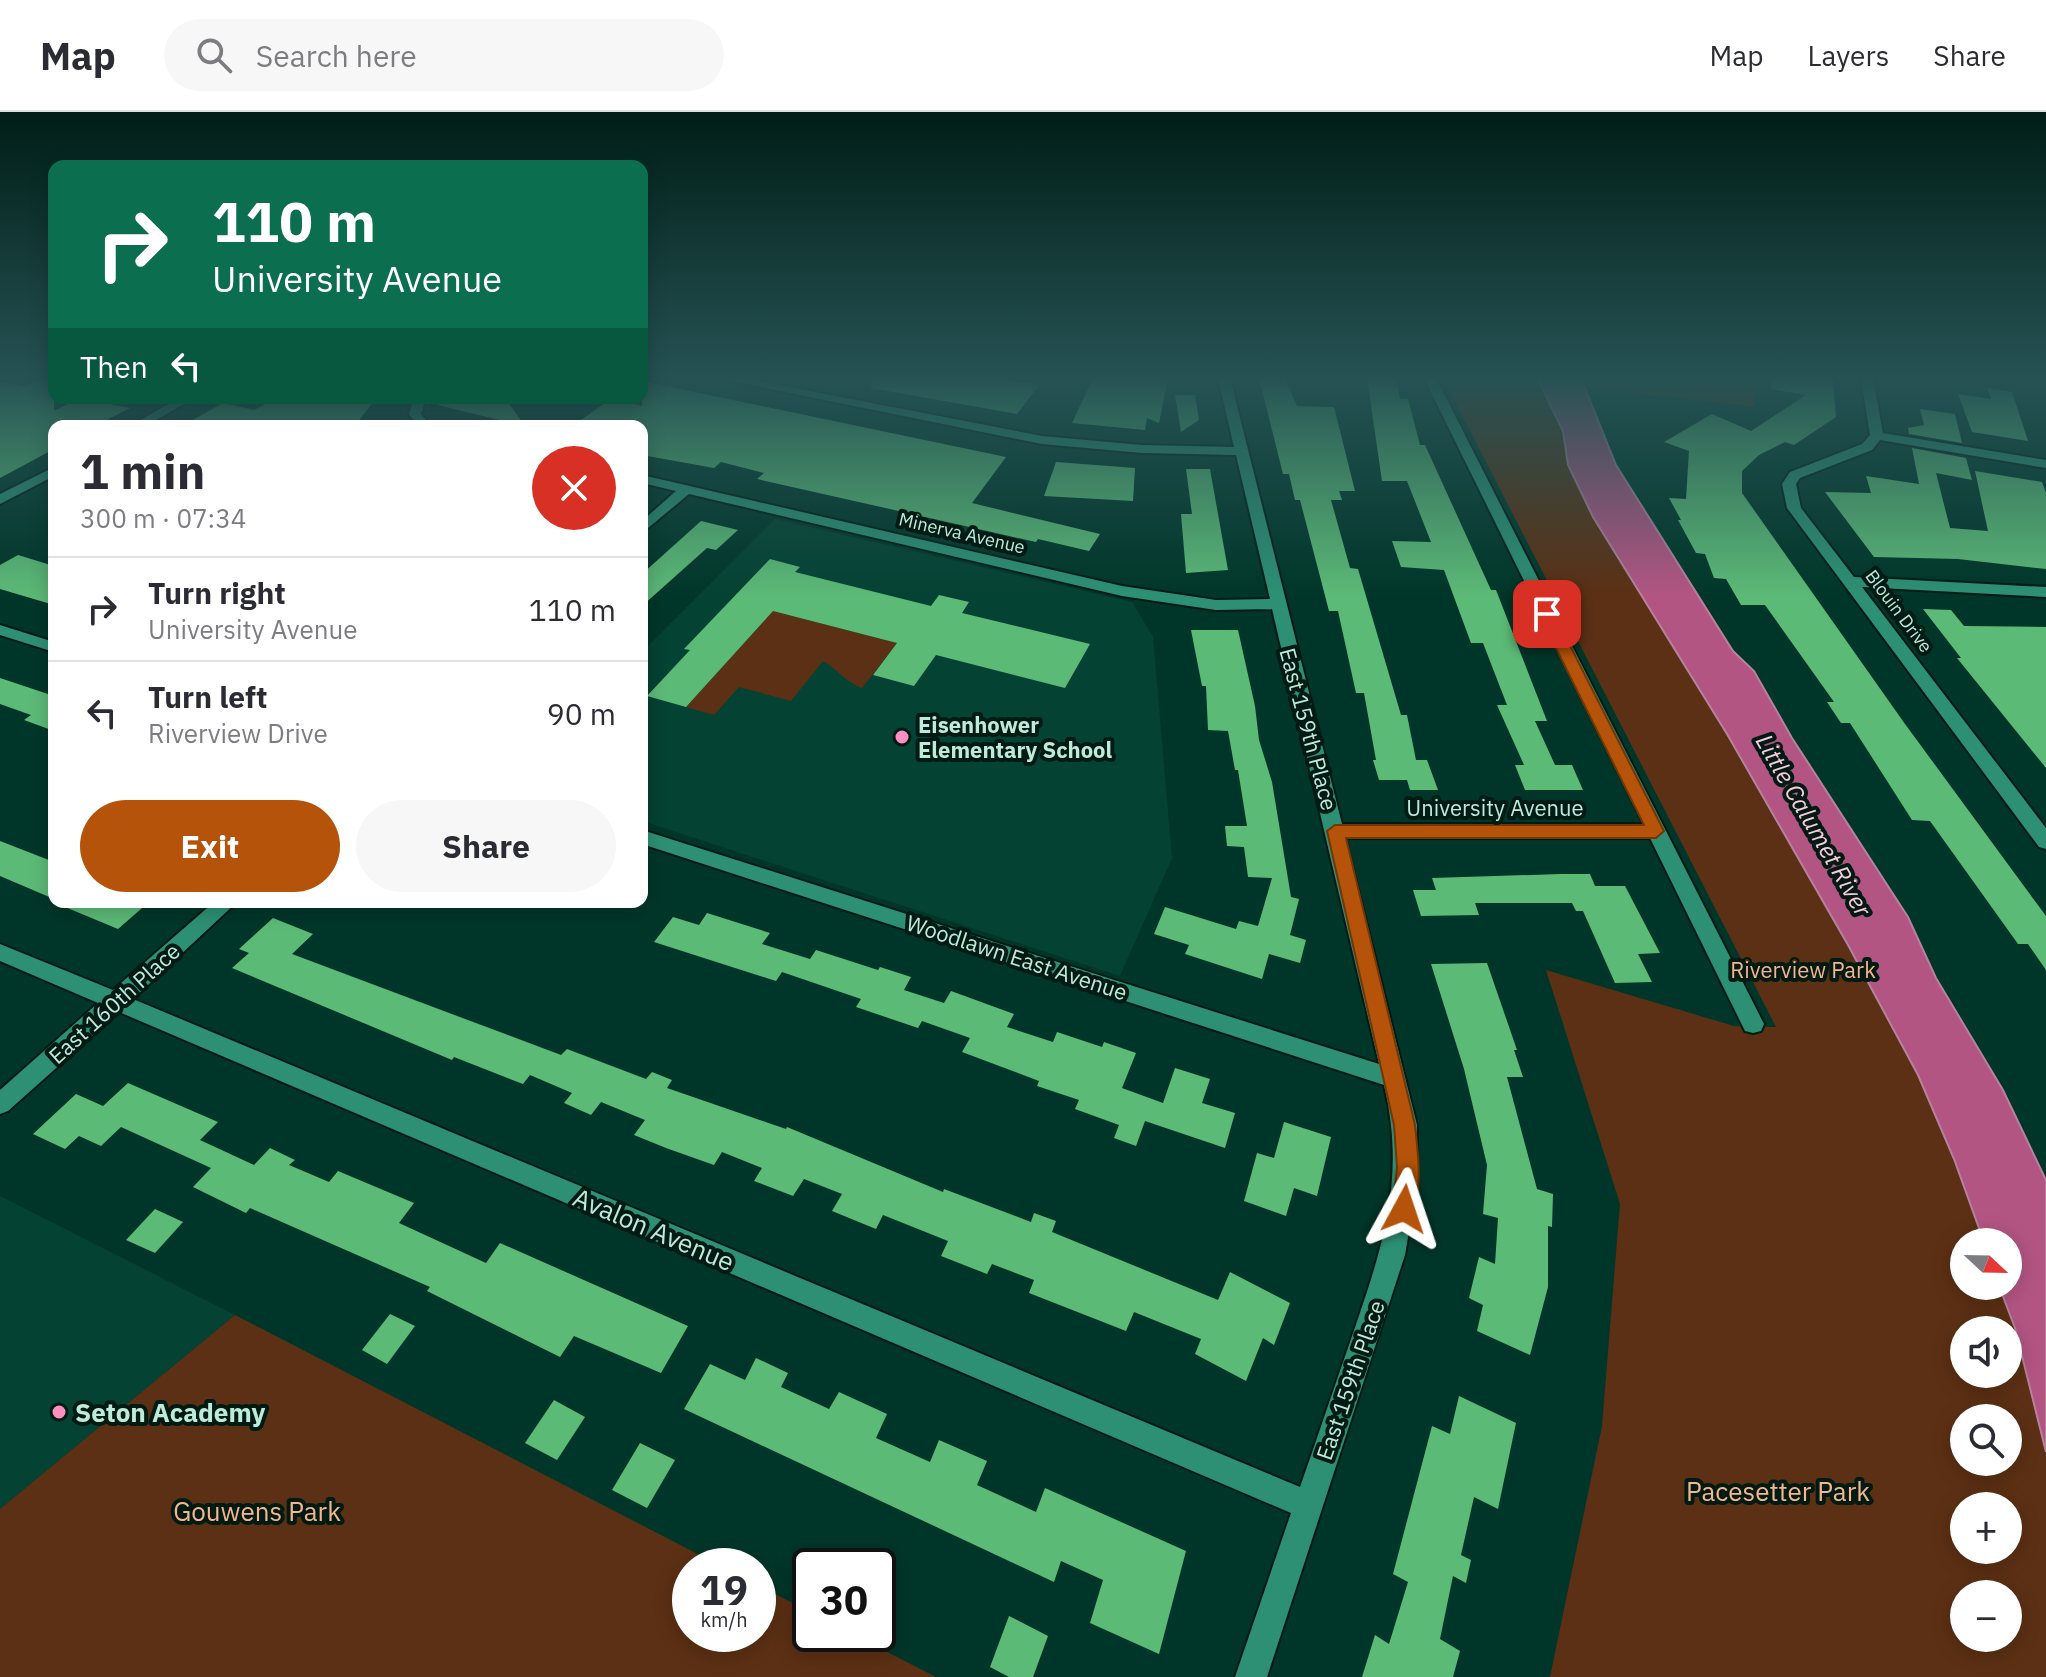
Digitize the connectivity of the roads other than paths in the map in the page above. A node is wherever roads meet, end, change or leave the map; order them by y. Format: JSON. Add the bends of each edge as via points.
{"nodes":[{"id":1,"x":1240,"y":451,"type":"edge"},
{"id":2,"x":1466,"y":451,"type":"edge"},
{"id":3,"x":1857,"y":451,"type":"edge"},
{"id":4,"x":1968,"y":451,"type":"edge"},
{"id":5,"x":2046,"y":464,"type":"edge"},
{"id":6,"x":48,"y":474,"type":"edge"},
{"id":7,"x":648,"y":480,"type":"edge"},
{"id":8,"x":687,"y":489,"type":"junction"},
{"id":9,"x":0,"y":500,"type":"edge"},
{"id":10,"x":648,"y":524,"type":"edge"},
{"id":11,"x":1853,"y":582,"type":"junction"},
{"id":12,"x":2046,"y":592,"type":"edge"},
{"id":13,"x":1277,"y":604,"type":"junction"},
{"id":14,"x":0,"y":630,"type":"edge"},
{"id":15,"x":48,"y":645,"type":"edge"},
{"id":16,"x":1335,"y":831,"type":"junction"},
{"id":17,"x":1656,"y":831,"type":"junction"},
{"id":18,"x":648,"y":839,"type":"edge"},
{"id":19,"x":2046,"y":842,"type":"edge"},
{"id":20,"x":220,"y":908,"type":"edge"},
{"id":21,"x":0,"y":952,"type":"edge"},
{"id":22,"x":115,"y":1002,"type":"junction"},
{"id":23,"x":1753,"y":1024,"type":"dead end"},
{"id":24,"x":1392,"y":1078,"type":"junction"},
{"id":25,"x":0,"y":1104,"type":"edge"},
{"id":26,"x":1308,"y":1505,"type":"junction"},
{"id":27,"x":1251,"y":1677,"type":"edge"}],
"edges":[{"from":1,"to":13,"type":"street","name":"East 159th Place"},
{"from":2,"to":17,"type":"street"},
{"from":3,"to":11,"type":"street","name":"Blouin Drive","via":[[1795,475],[1789,484],[1794,508]]},
{"from":4,"to":5,"type":"street"},
{"from":6,"to":9,"type":"street"},
{"from":7,"to":8,"type":"street","name":"Minerva Avenue"},
{"from":8,"to":10,"type":"street"},
{"from":8,"to":13,"type":"street","name":"Minerva Avenue","via":[[1122,591],[1216,605]]},
{"from":11,"to":12,"type":"street"},
{"from":11,"to":19,"type":"street","name":"Blouin Drive"},
{"from":13,"to":16,"type":"street","name":"East 159th Place"},
{"from":14,"to":15,"type":"street"},
{"from":16,"to":17,"type":"street","name":"University Avenue"},
{"from":16,"to":24,"type":"street","name":"East 159th Place"},
{"from":17,"to":23,"type":"street"},
{"from":18,"to":24,"type":"street","name":"Woodlawn East Avenue"},
{"from":20,"to":22,"type":"street","name":"East 160th Place"},
{"from":21,"to":22,"type":"street","name":"Avalon Avenue"},
{"from":22,"to":25,"type":"street","name":"East 160th Place"},
{"from":22,"to":26,"type":"street","name":"Avalon Avenue"},
{"from":24,"to":26,"type":"street","name":"East 159th Place","via":[[1405,1125],[1404,1209]]},
{"from":26,"to":27,"type":"street","name":"East 159th Place"}]}
